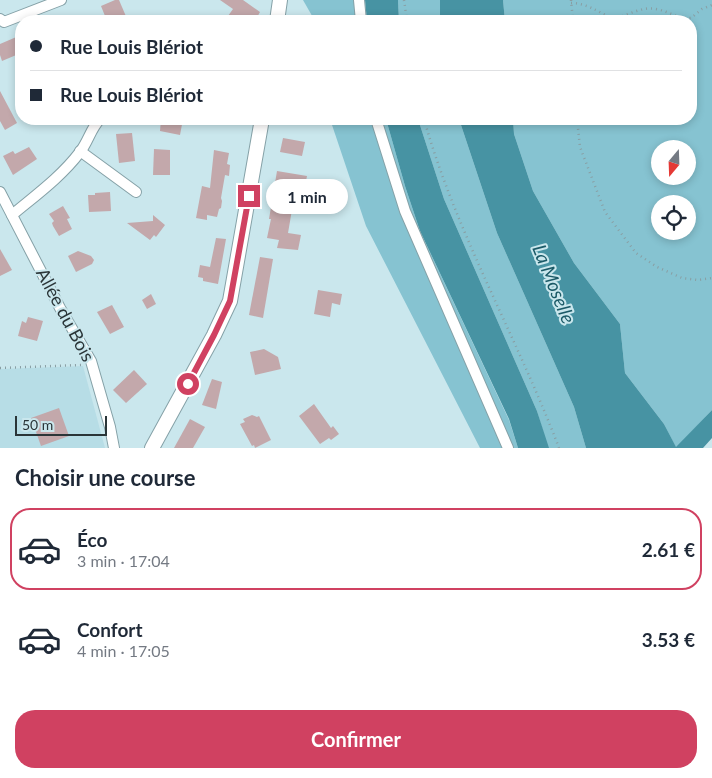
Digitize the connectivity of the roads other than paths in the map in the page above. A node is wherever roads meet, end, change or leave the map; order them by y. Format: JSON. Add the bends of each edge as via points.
{"nodes":[{"id":1,"x":61,"y":0,"type":"edge"},
{"id":2,"x":280,"y":0,"type":"edge"},
{"id":3,"x":359,"y":0,"type":"edge"},
{"id":4,"x":22,"y":15,"type":"edge"},
{"id":5,"x":278,"y":15,"type":"edge"},
{"id":6,"x":360,"y":15,"type":"edge"},
{"id":7,"x":15,"y":18,"type":"edge"},
{"id":8,"x":0,"y":19,"type":"edge"},
{"id":9,"x":96,"y":125,"type":"edge"},
{"id":10,"x":261,"y":125,"type":"edge"},
{"id":11,"x":378,"y":125,"type":"edge"},
{"id":12,"x":80,"y":152,"type":"junction"},
{"id":13,"x":0,"y":192,"type":"edge"},
{"id":14,"x":136,"y":192,"type":"dead end"},
{"id":15,"x":12,"y":215,"type":"junction"},
{"id":16,"x":114,"y":448,"type":"edge"},
{"id":17,"x":152,"y":448,"type":"edge"},
{"id":18,"x":508,"y":448,"type":"edge"}],
"edges":[{"from":1,"to":4,"type":"street"},
{"from":2,"to":5,"type":"street"},
{"from":3,"to":6,"type":"street"},
{"from":7,"to":8,"type":"street","via":[[4,22]]},
{"from":9,"to":12,"type":"street"},
{"from":10,"to":17,"type":"street","via":[[230,301]]},
{"from":11,"to":18,"type":"street","via":[[405,211]]},
{"from":12,"to":14,"type":"street"},
{"from":12,"to":15,"type":"street","via":[[52,182]]},
{"from":13,"to":15,"type":"street","name":"Allée du Bois"},
{"from":15,"to":16,"type":"street","name":"Allée du Bois","via":[[92,365]]}]}
